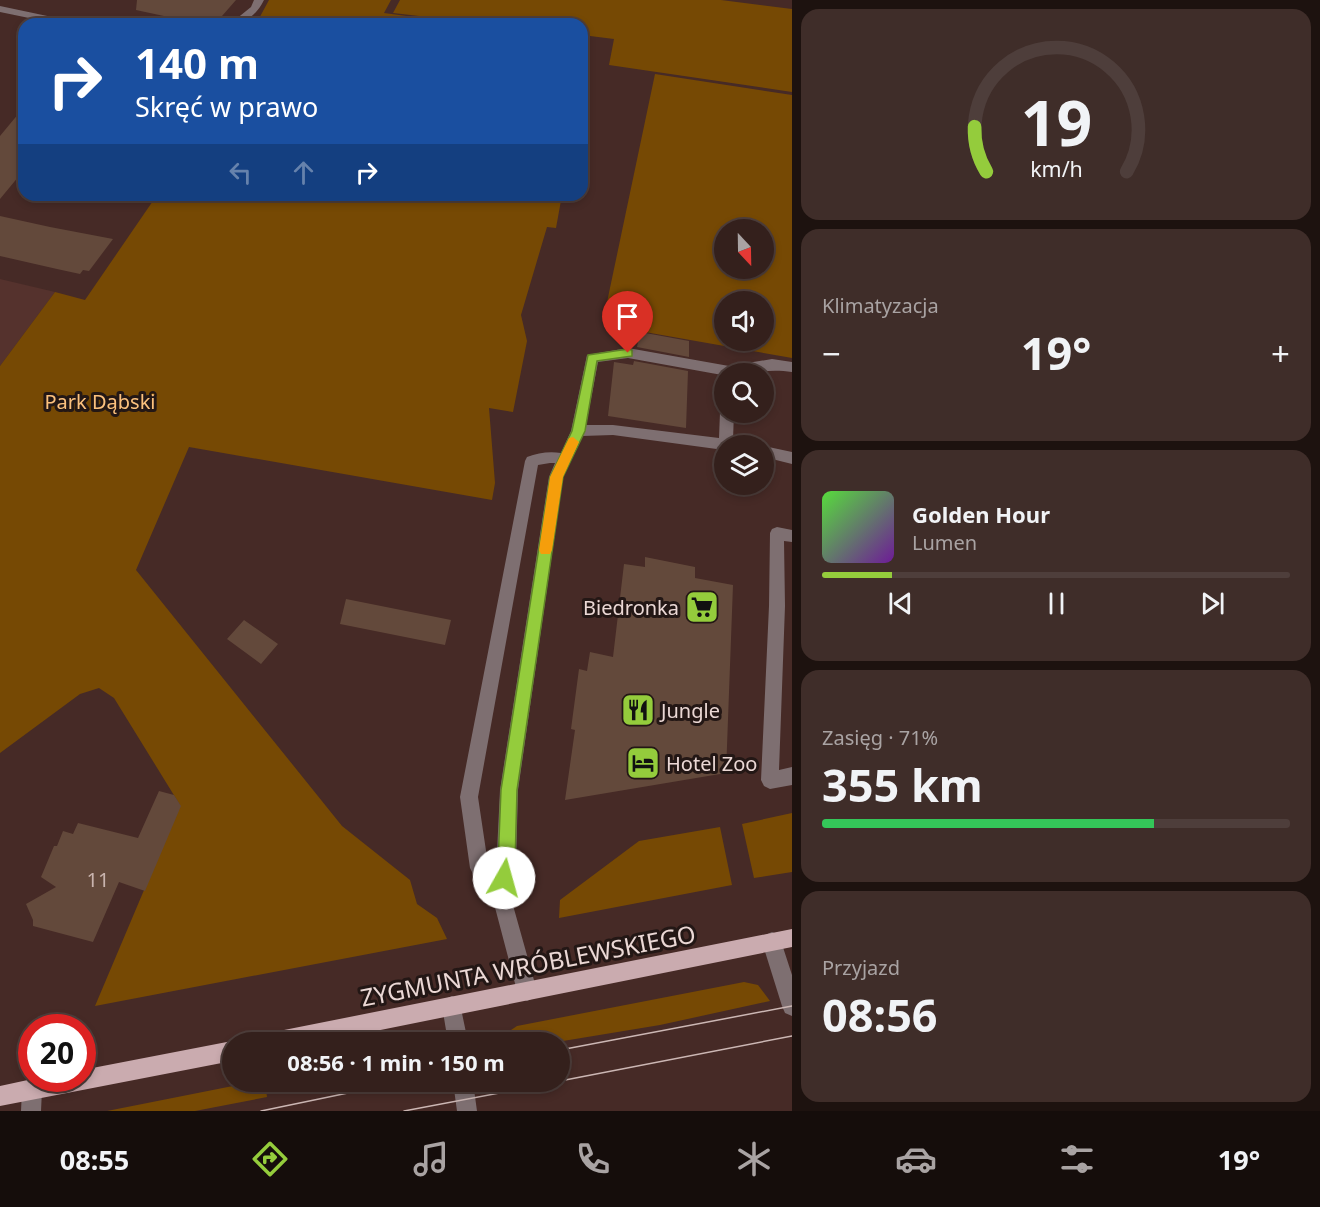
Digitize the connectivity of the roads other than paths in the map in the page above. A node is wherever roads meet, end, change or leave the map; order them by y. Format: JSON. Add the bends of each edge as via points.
{"nodes":[{"id":1,"x":259,"y":0,"type":"edge"},
{"id":2,"x":0,"y":9,"type":"edge"},
{"id":3,"x":43,"y":18,"type":"edge"},
{"id":4,"x":242,"y":18,"type":"edge"},
{"id":5,"x":774,"y":364,"type":"edge"},
{"id":6,"x":792,"y":367,"type":"edge"},
{"id":7,"x":714,"y":369,"type":"edge"},
{"id":8,"x":578,"y":431,"type":"junction"},
{"id":9,"x":714,"y":442,"type":"edge"},
{"id":10,"x":774,"y":454,"type":"edge"},
{"id":11,"x":792,"y":458,"type":"edge"},
{"id":12,"x":564,"y":459,"type":"junction"},
{"id":13,"x":792,"y":536,"type":"edge"},
{"id":14,"x":792,"y":776,"type":"edge"},
{"id":15,"x":500,"y":891,"type":"junction"},
{"id":16,"x":792,"y":938,"type":"edge"},
{"id":17,"x":772,"y":942,"type":"junction"},
{"id":18,"x":527,"y":992,"type":"junction"},
{"id":19,"x":452,"y":1006,"type":"junction"},
{"id":20,"x":792,"y":1006,"type":"edge"},
{"id":21,"x":323,"y":1032,"type":"edge"},
{"id":22,"x":456,"y":1032,"type":"edge"},
{"id":23,"x":222,"y":1053,"type":"edge"},
{"id":24,"x":96,"y":1078,"type":"edge"},
{"id":25,"x":21,"y":1092,"type":"edge"},
{"id":26,"x":32,"y":1092,"type":"edge"},
{"id":27,"x":464,"y":1092,"type":"edge"},
{"id":28,"x":0,"y":1096,"type":"edge"},
{"id":29,"x":31,"y":1111,"type":"edge"},
{"id":30,"x":467,"y":1111,"type":"edge"}],
"edges":[{"from":1,"to":4,"type":"street"},
{"from":2,"to":3,"type":"street"},
{"from":5,"to":6,"type":"street"},
{"from":7,"to":8,"type":"street","via":[[628,353],[592,358]]},
{"from":8,"to":9,"type":"street","via":[[613,430]]},
{"from":8,"to":12,"type":"street"},
{"from":10,"to":11,"type":"street"},
{"from":12,"to":15,"type":"street","via":[[556,477],[509,790],[507,864]]},
{"from":12,"to":15,"type":"street","via":[[532,461],[469,796],[479,868]]},
{"from":13,"to":14,"type":"street","via":[[777,533],[770,780]]},
{"from":15,"to":18,"type":"street"},
{"from":16,"to":17,"type":"main road","name":"ZYGMUNTA WRÓBLEWSKIEGO"},
{"from":17,"to":18,"type":"main road","name":"ZYGMUNTA WRÓBLEWSKIEGO"},
{"from":17,"to":20,"type":"street"},
{"from":18,"to":19,"type":"main road","name":"ZYGMUNTA WRÓBLEWSKIEGO"},
{"from":19,"to":21,"type":"main road","name":"ZYGMUNTA WRÓBLEWSKIEGO"},
{"from":19,"to":22,"type":"street"},
{"from":23,"to":24,"type":"main road"},
{"from":25,"to":28,"type":"main road"},
{"from":26,"to":29,"type":"street"},
{"from":27,"to":30,"type":"street"}]}
